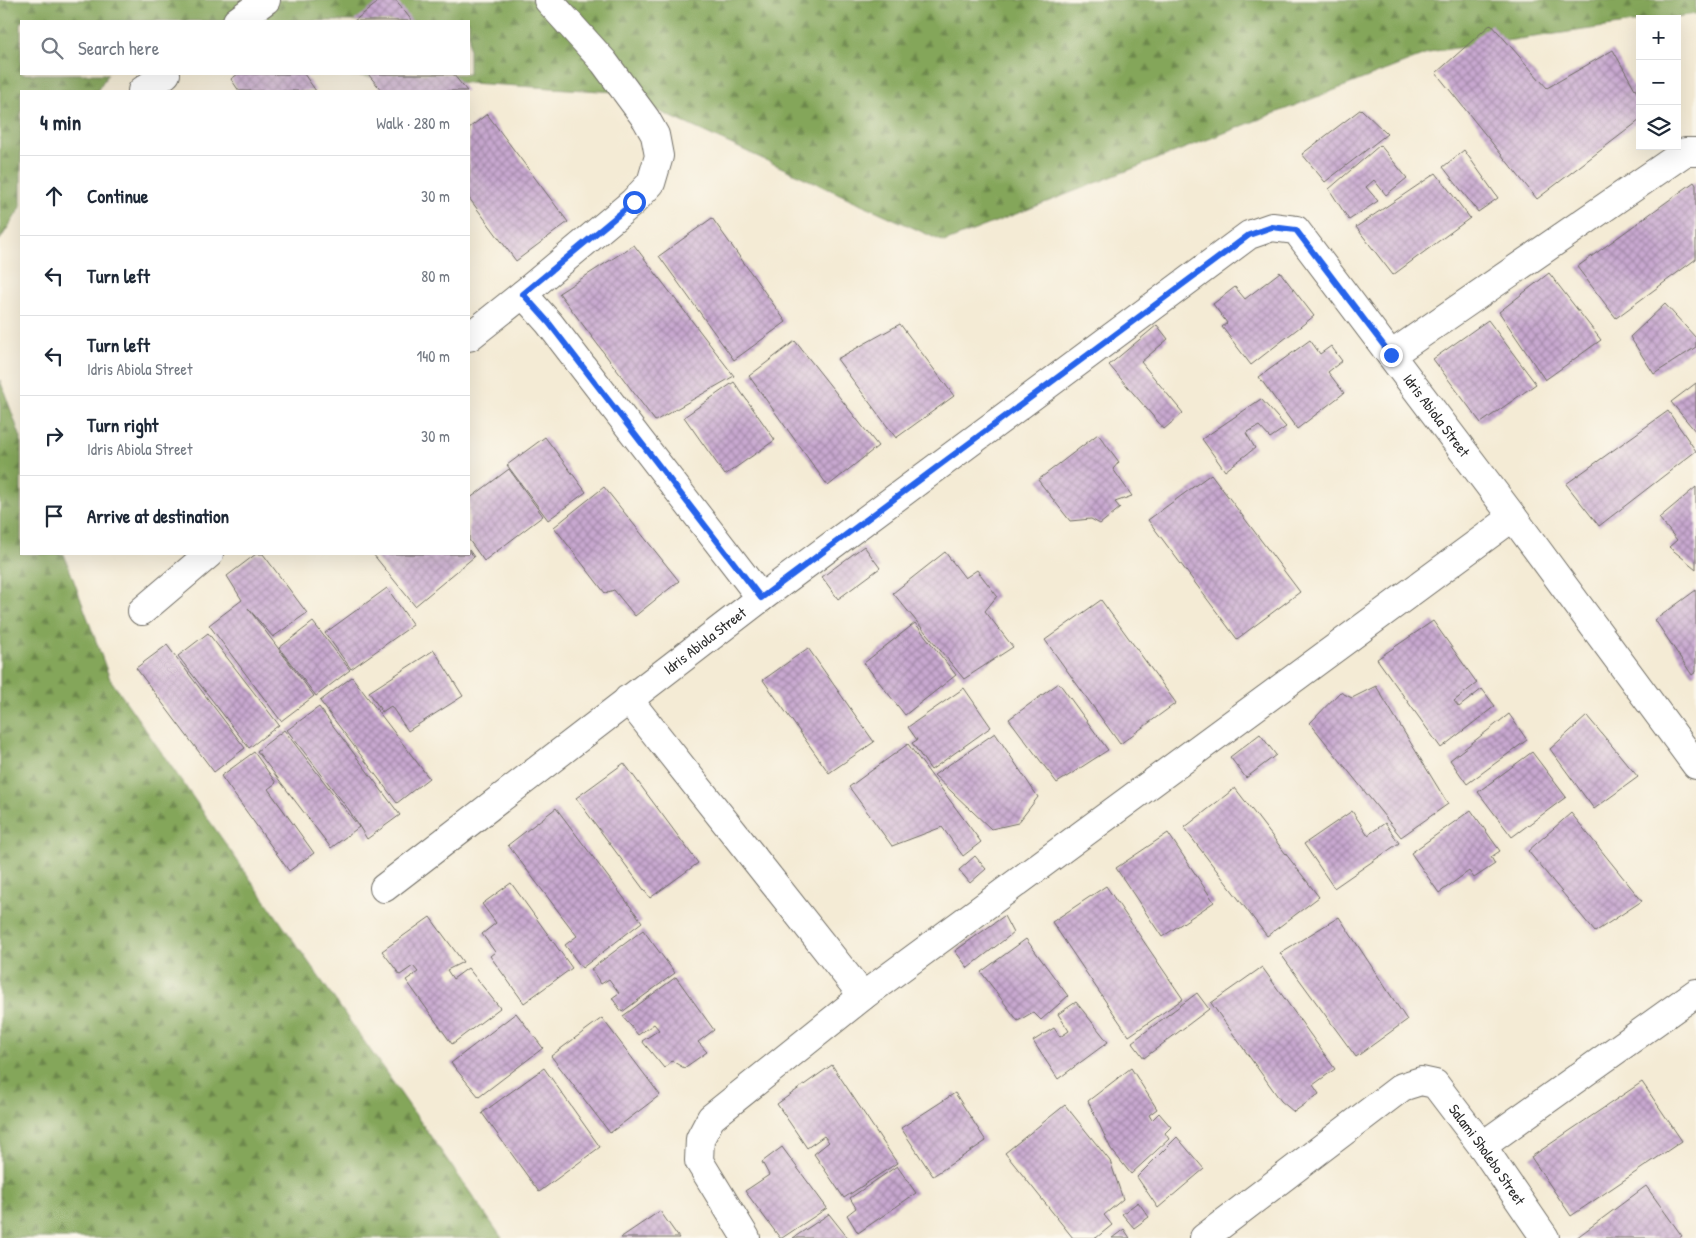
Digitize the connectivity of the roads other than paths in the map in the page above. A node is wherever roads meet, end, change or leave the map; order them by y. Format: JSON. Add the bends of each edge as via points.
{"nodes":[{"id":1,"x":266,"y":0,"type":"edge"},
{"id":2,"x":548,"y":0,"type":"edge"},
{"id":3,"x":239,"y":20,"type":"edge"},
{"id":4,"x":165,"y":75,"type":"edge"},
{"id":5,"x":143,"y":90,"type":"edge"},
{"id":6,"x":1696,"y":152,"type":"edge"},
{"id":7,"x":523,"y":294,"type":"junction"},
{"id":8,"x":470,"y":336,"type":"edge"},
{"id":9,"x":1391,"y":355,"type":"junction"},
{"id":10,"x":1513,"y":517,"type":"junction"},
{"id":11,"x":207,"y":555,"type":"edge"},
{"id":12,"x":761,"y":598,"type":"junction"},
{"id":13,"x":142,"y":611,"type":"dead end"},
{"id":14,"x":628,"y":699,"type":"junction"},
{"id":15,"x":1696,"y":765,"type":"edge"},
{"id":16,"x":384,"y":888,"type":"dead end"},
{"id":17,"x":1696,"y":993,"type":"edge"},
{"id":18,"x":863,"y":996,"type":"junction"},
{"id":19,"x":1482,"y":1146,"type":"junction"},
{"id":20,"x":746,"y":1238,"type":"edge"},
{"id":21,"x":1204,"y":1238,"type":"edge"},
{"id":22,"x":1545,"y":1238,"type":"edge"}],
"edges":[{"from":1,"to":3,"type":"street"},
{"from":2,"to":7,"type":"street","via":[[604,62],[646,119],[655,135],[659,156],[651,182],[634,202]]},
{"from":4,"to":5,"type":"street"},
{"from":6,"to":9,"type":"street","via":[[1685,152]]},
{"from":7,"to":8,"type":"street"},
{"from":7,"to":12,"type":"street","via":[[549,323]]},
{"from":9,"to":10,"type":"street","name":"Idris Abiola Street"},
{"from":9,"to":12,"type":"street","name":"Idris Abiola Street","via":[[1296,230],[1272,227],[1249,235]]},
{"from":10,"to":15,"type":"street","name":"Idris Abiola Street"},
{"from":10,"to":18,"type":"street"},
{"from":11,"to":13,"type":"street"},
{"from":12,"to":14,"type":"street","name":"Idris Abiola Street"},
{"from":14,"to":16,"type":"street","name":"Idris Abiola Street"},
{"from":14,"to":18,"type":"street"},
{"from":17,"to":19,"type":"street"},
{"from":18,"to":20,"type":"street","via":[[711,1118],[700,1139],[699,1161]]},
{"from":19,"to":21,"type":"street","name":"Salami Sholebo Street","via":[[1435,1084],[1421,1081],[1402,1087]]},
{"from":19,"to":22,"type":"street","name":"Salami Sholebo Street"}]}
